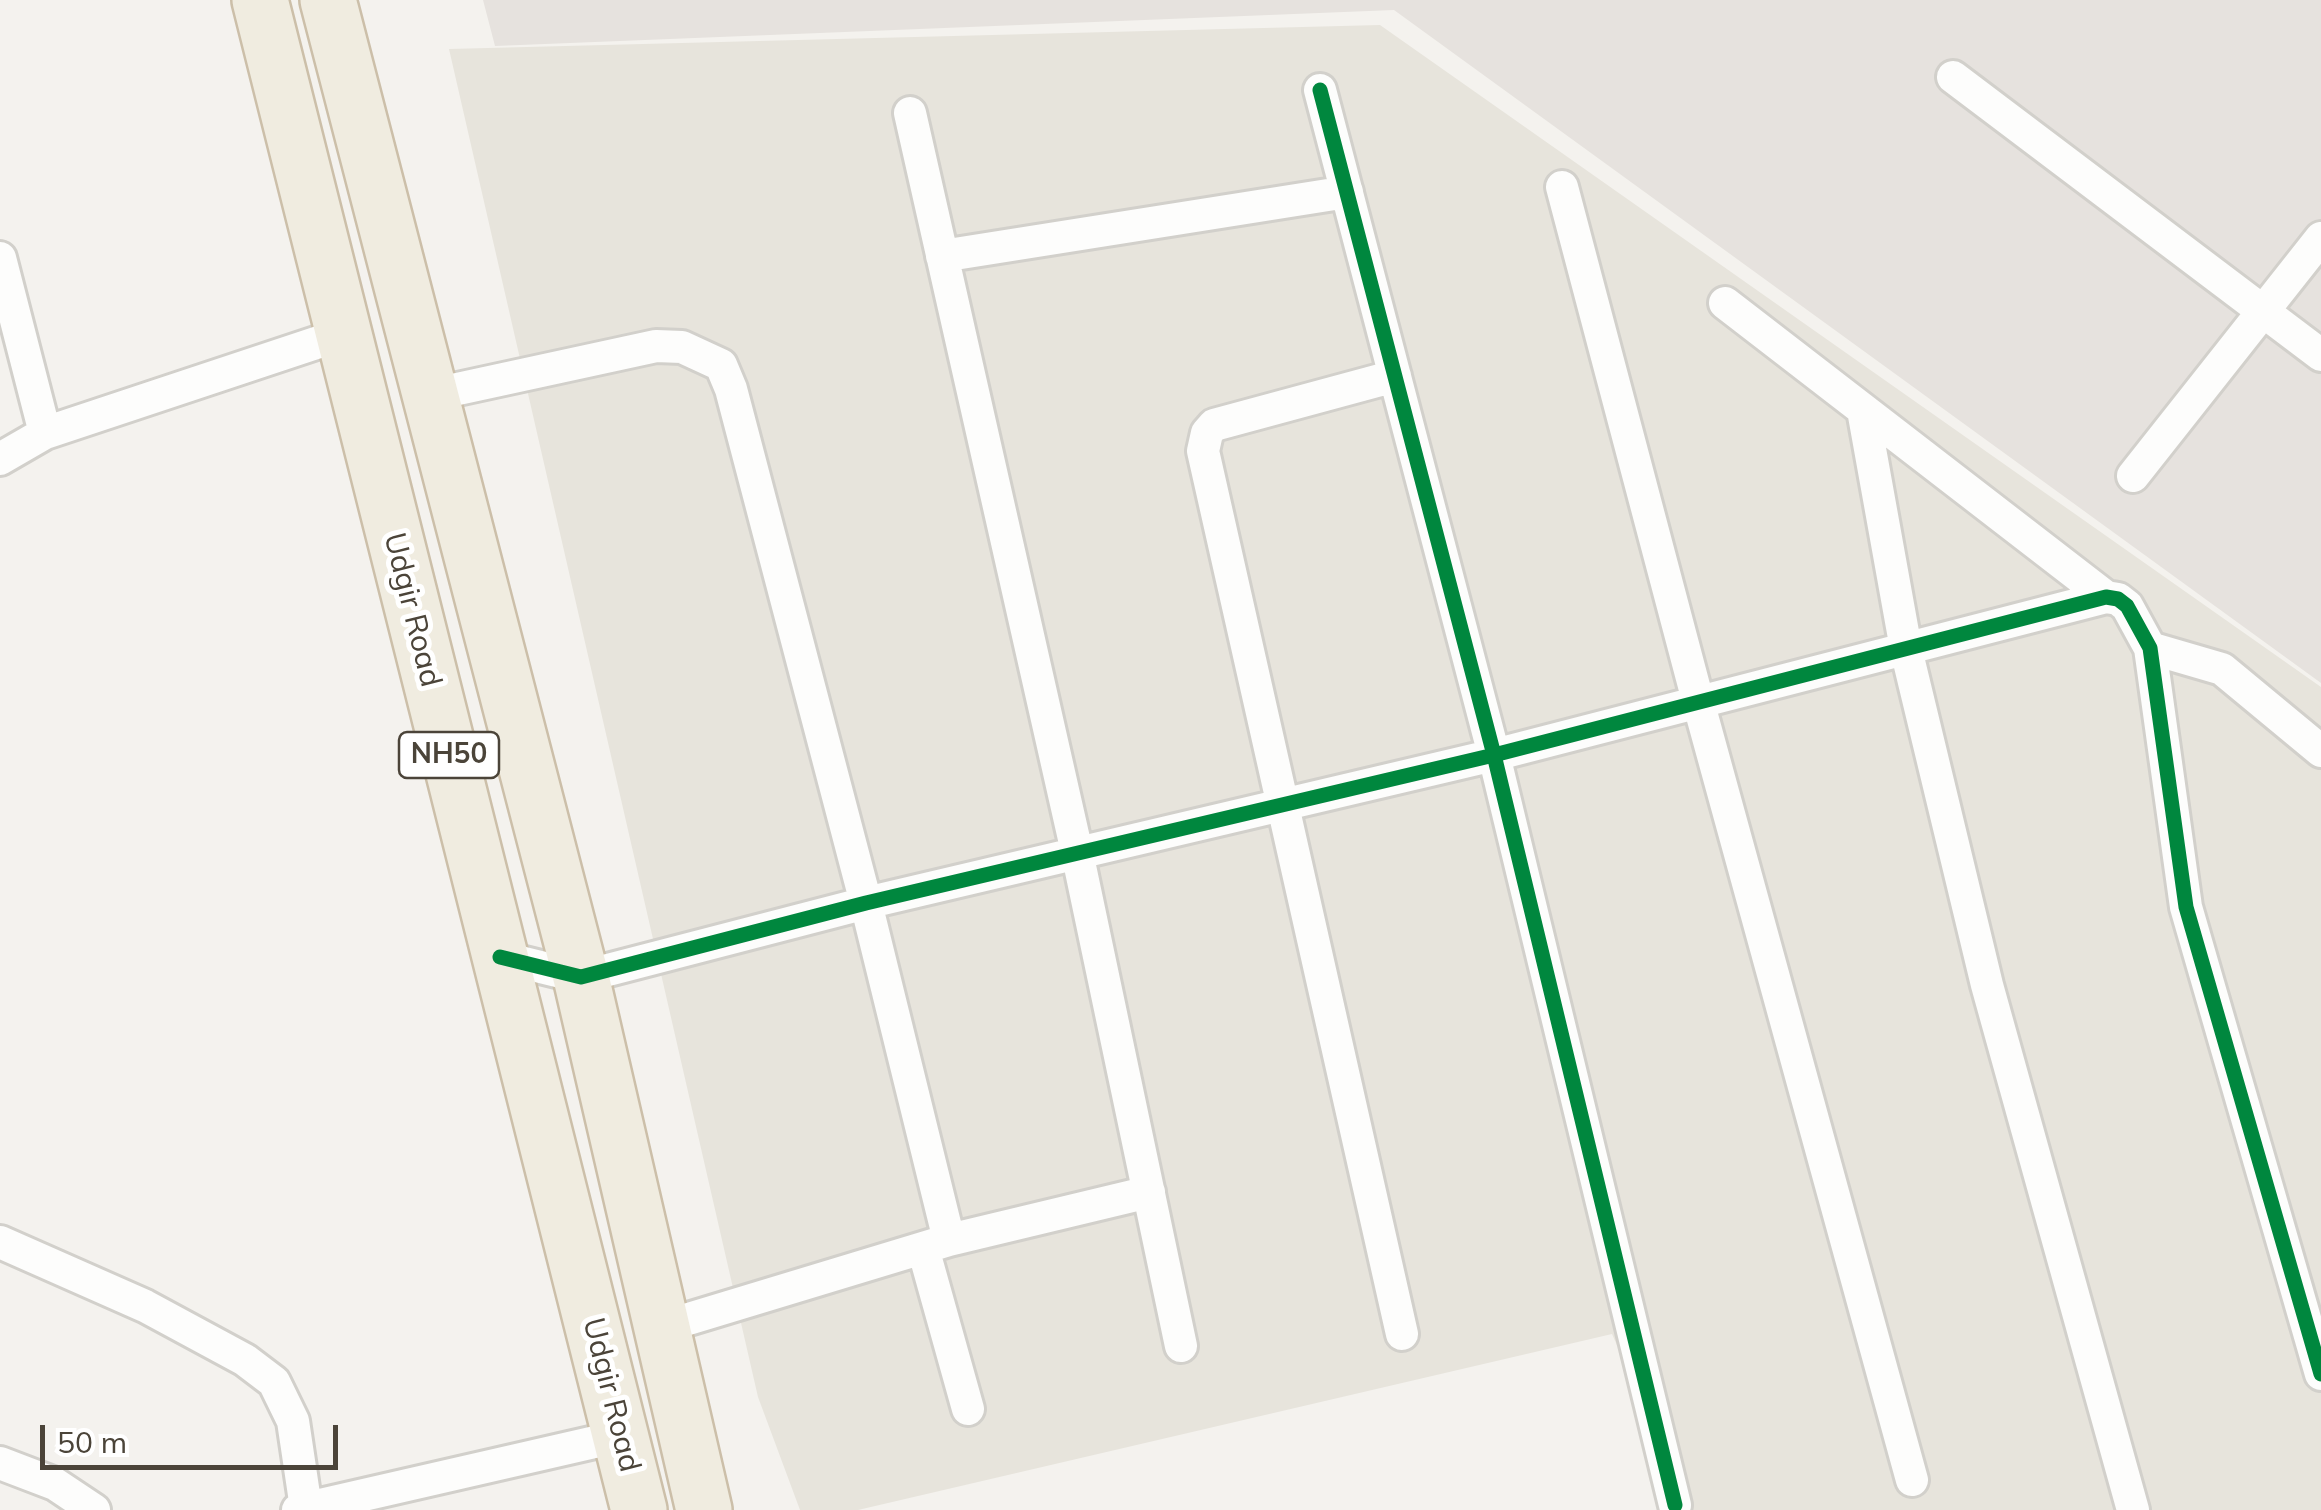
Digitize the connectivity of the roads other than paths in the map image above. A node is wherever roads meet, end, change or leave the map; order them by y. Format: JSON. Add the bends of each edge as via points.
{"nodes":[{"id":1,"x":260,"y":0,"type":"edge"},
{"id":2,"x":328,"y":0,"type":"edge"},
{"id":3,"x":1953,"y":77,"type":"dead end"},
{"id":4,"x":1320,"y":90,"type":"dead end"},
{"id":5,"x":910,"y":113,"type":"dead end"},
{"id":6,"x":1562,"y":187,"type":"dead end"},
{"id":7,"x":1347,"y":192,"type":"junction"},
{"id":8,"x":2321,"y":238,"type":"edge"},
{"id":9,"x":942,"y":256,"type":"junction"},
{"id":10,"x":0,"y":258,"type":"edge"},
{"id":11,"x":1725,"y":303,"type":"dead end"},
{"id":12,"x":2264,"y":314,"type":"junction"},
{"id":13,"x":342,"y":334,"type":"junction"},
{"id":14,"x":2321,"y":355,"type":"edge"},
{"id":15,"x":1395,"y":376,"type":"junction"},
{"id":16,"x":430,"y":395,"type":"junction"},
{"id":17,"x":1863,"y":410,"type":"junction"},
{"id":18,"x":45,"y":432,"type":"junction"},
{"id":19,"x":0,"y":459,"type":"edge"},
{"id":20,"x":2133,"y":476,"type":"dead end"},
{"id":21,"x":2106,"y":597,"type":"junction"},
{"id":22,"x":2150,"y":648,"type":"junction"},
{"id":23,"x":1906,"y":649,"type":"junction"},
{"id":24,"x":1698,"y":701,"type":"junction"},
{"id":25,"x":2321,"y":751,"type":"edge"},
{"id":26,"x":1494,"y":755,"type":"junction"},
{"id":27,"x":1284,"y":804,"type":"junction"},
{"id":28,"x":1077,"y":852,"type":"junction"},
{"id":29,"x":866,"y":903,"type":"junction"},
{"id":30,"x":500,"y":957,"type":"junction"},
{"id":31,"x":581,"y":976,"type":"junction"},
{"id":32,"x":1148,"y":1192,"type":"junction"},
{"id":33,"x":0,"y":1242,"type":"edge"},
{"id":34,"x":936,"y":1244,"type":"junction"},
{"id":35,"x":662,"y":1327,"type":"junction"},
{"id":36,"x":1402,"y":1334,"type":"dead end"},
{"id":37,"x":1181,"y":1346,"type":"dead end"},
{"id":38,"x":2321,"y":1374,"type":"edge"},
{"id":39,"x":968,"y":1409,"type":"dead end"},
{"id":40,"x":621,"y":1436,"type":"junction"},
{"id":41,"x":0,"y":1463,"type":"edge"},
{"id":42,"x":1912,"y":1480,"type":"dead end"},
{"id":43,"x":1675,"y":1505,"type":"dead end"},
{"id":44,"x":302,"y":1509,"type":"edge"},
{"id":45,"x":94,"y":1510,"type":"edge"},
{"id":46,"x":639,"y":1510,"type":"edge"},
{"id":47,"x":704,"y":1510,"type":"edge"},
{"id":48,"x":2132,"y":1510,"type":"edge"}],
"edges":[{"from":1,"to":13,"type":"highway","name":"Udgir Road","number":"NH50"},
{"from":2,"to":16,"type":"highway","number":"NH50"},
{"from":3,"to":12,"type":"street"},
{"from":4,"to":7,"type":"street"},
{"from":5,"to":9,"type":"street"},
{"from":6,"to":24,"type":"street"},
{"from":7,"to":9,"type":"street"},
{"from":7,"to":15,"type":"street"},
{"from":8,"to":12,"type":"street"},
{"from":9,"to":28,"type":"street"},
{"from":10,"to":18,"type":"street"},
{"from":11,"to":17,"type":"street"},
{"from":12,"to":14,"type":"street"},
{"from":12,"to":20,"type":"street"},
{"from":13,"to":18,"type":"street"},
{"from":13,"to":30,"type":"highway","name":"Udgir Road","number":"NH50"},
{"from":15,"to":26,"type":"street"},
{"from":15,"to":27,"type":"street","via":[[1214,425],[1204,442]]},
{"from":16,"to":29,"type":"street","via":[[656,346],[682,347],[721,365]]},
{"from":16,"to":31,"type":"highway","number":"NH50"},
{"from":17,"to":21,"type":"street"},
{"from":17,"to":23,"type":"street"},
{"from":18,"to":19,"type":"street"},
{"from":21,"to":22,"type":"street","via":[[2127,606]]},
{"from":21,"to":23,"type":"street"},
{"from":22,"to":25,"type":"street","via":[[2222,669]]},
{"from":22,"to":38,"type":"street","via":[[2186,908]]},
{"from":23,"to":24,"type":"street"},
{"from":23,"to":48,"type":"street","via":[[1987,986]]},
{"from":24,"to":26,"type":"street"},
{"from":24,"to":42,"type":"street"},
{"from":26,"to":27,"type":"street"},
{"from":26,"to":43,"type":"street"},
{"from":27,"to":28,"type":"street"},
{"from":27,"to":36,"type":"street"},
{"from":28,"to":29,"type":"street"},
{"from":28,"to":32,"type":"street"},
{"from":29,"to":31,"type":"street"},
{"from":29,"to":34,"type":"street"},
{"from":30,"to":31,"type":"street"},
{"from":30,"to":40,"type":"highway","name":"Udgir Road","number":"NH50"},
{"from":31,"to":35,"type":"highway","number":"NH50"},
{"from":32,"to":34,"type":"street"},
{"from":32,"to":37,"type":"street"},
{"from":33,"to":44,"type":"street","via":[[145,1306],[274,1382],[294,1421]]},
{"from":34,"to":35,"type":"street"},
{"from":34,"to":39,"type":"street"},
{"from":35,"to":47,"type":"highway","number":"NH50"},
{"from":40,"to":44,"type":"street"},
{"from":40,"to":46,"type":"highway","name":"Udgir Road","number":"NH50"},
{"from":41,"to":45,"type":"street","via":[[54,1484]]}]}
